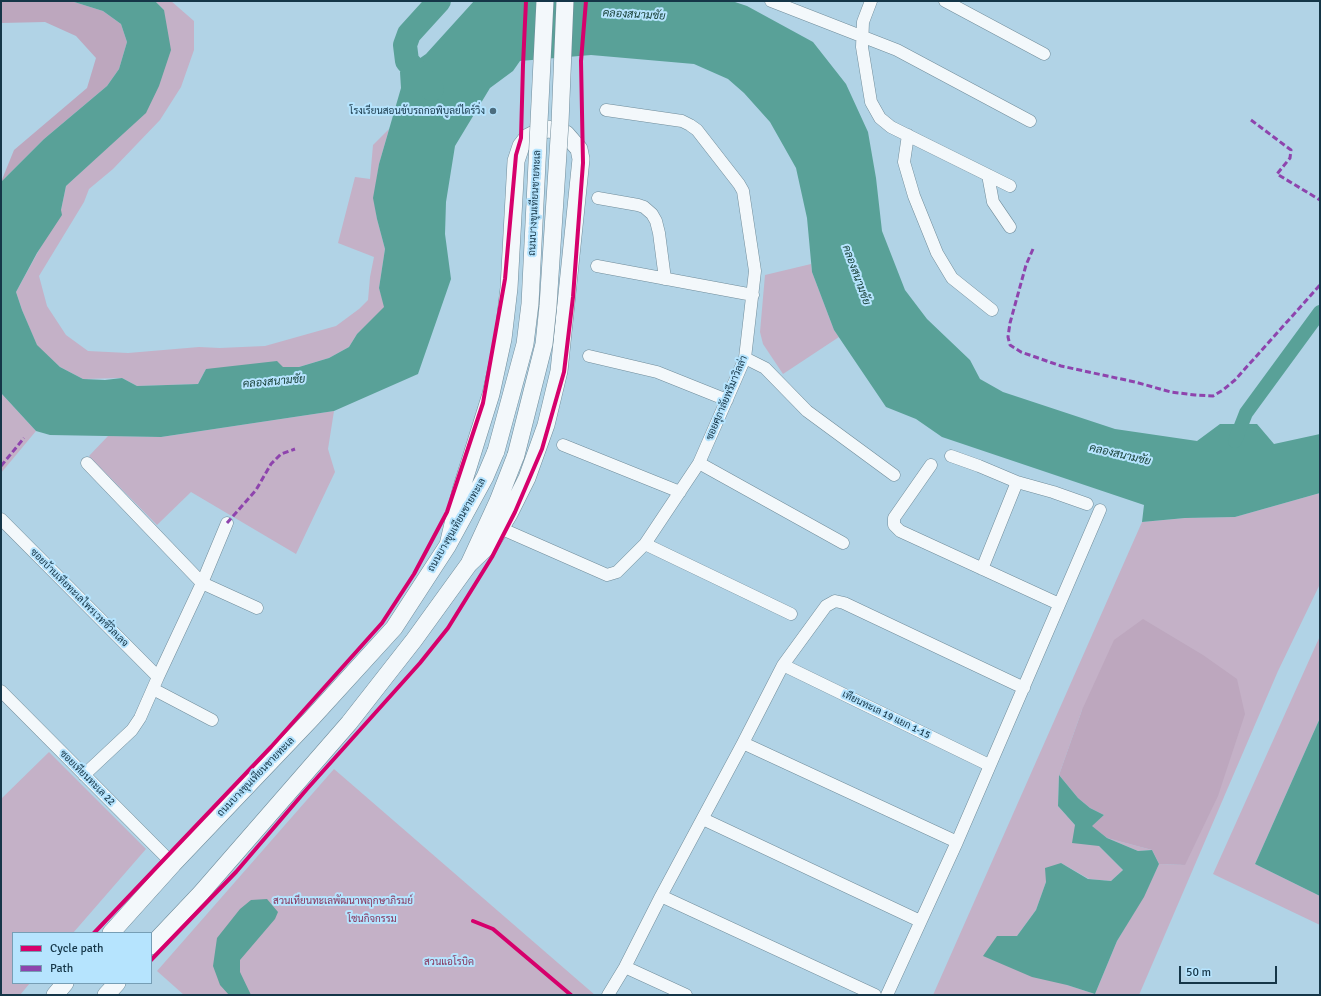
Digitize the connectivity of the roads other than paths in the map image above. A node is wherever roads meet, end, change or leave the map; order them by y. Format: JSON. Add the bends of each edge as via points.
{"nodes":[{"id":1,"x":545,"y":1,"type":"edge"},
{"id":2,"x":565,"y":1,"type":"edge"},
{"id":3,"x":771,"y":1,"type":"edge"},
{"id":4,"x":871,"y":1,"type":"edge"},
{"id":5,"x":945,"y":1,"type":"edge"},
{"id":6,"x":862,"y":36,"type":"junction"},
{"id":7,"x":1044,"y":54,"type":"dead end"},
{"id":8,"x":606,"y":110,"type":"dead end"},
{"id":9,"x":1030,"y":121,"type":"dead end"},
{"id":10,"x":908,"y":135,"type":"junction"},
{"id":11,"x":988,"y":175,"type":"junction"},
{"id":12,"x":1010,"y":186,"type":"dead end"},
{"id":13,"x":598,"y":198,"type":"dead end"},
{"id":14,"x":1010,"y":227,"type":"dead end"},
{"id":15,"x":597,"y":266,"type":"dead end"},
{"id":16,"x":665,"y":279,"type":"junction"},
{"id":17,"x":753,"y":295,"type":"junction"},
{"id":18,"x":992,"y":310,"type":"dead end"},
{"id":19,"x":589,"y":356,"type":"dead end"},
{"id":20,"x":745,"y":358,"type":"junction"},
{"id":21,"x":727,"y":400,"type":"junction"},
{"id":22,"x":563,"y":445,"type":"dead end"},
{"id":23,"x":951,"y":456,"type":"dead end"},
{"id":24,"x":699,"y":462,"type":"junction"},
{"id":25,"x":87,"y":463,"type":"dead end"},
{"id":26,"x":931,"y":465,"type":"dead end"},
{"id":27,"x":894,"y":475,"type":"dead end"},
{"id":28,"x":1017,"y":482,"type":"junction"},
{"id":29,"x":680,"y":492,"type":"junction"},
{"id":30,"x":1087,"y":504,"type":"dead end"},
{"id":31,"x":1100,"y":510,"type":"dead end"},
{"id":32,"x":1,"y":519,"type":"edge"},
{"id":33,"x":227,"y":523,"type":"dead end"},
{"id":34,"x":500,"y":528,"type":"junction"},
{"id":35,"x":842,"y":543,"type":"dead end"},
{"id":36,"x":645,"y":544,"type":"junction"},
{"id":37,"x":448,"y":546,"type":"junction"},
{"id":38,"x":469,"y":564,"type":"junction"},
{"id":39,"x":982,"y":569,"type":"junction"},
{"id":40,"x":202,"y":584,"type":"junction"},
{"id":41,"x":1059,"y":604,"type":"junction"},
{"id":42,"x":257,"y":608,"type":"dead end"},
{"id":43,"x":791,"y":614,"type":"dead end"},
{"id":44,"x":783,"y":665,"type":"junction"},
{"id":45,"x":158,"y":677,"type":"junction"},
{"id":46,"x":1024,"y":688,"type":"junction"},
{"id":47,"x":153,"y":689,"type":"junction"},
{"id":48,"x":1,"y":691,"type":"edge"},
{"id":49,"x":212,"y":720,"type":"dead end"},
{"id":50,"x":743,"y":743,"type":"junction"},
{"id":51,"x":989,"y":765,"type":"junction"},
{"id":52,"x":84,"y":775,"type":"junction"},
{"id":53,"x":703,"y":819,"type":"junction"},
{"id":54,"x":957,"y":842,"type":"junction"},
{"id":55,"x":173,"y":864,"type":"junction"},
{"id":56,"x":661,"y":896,"type":"junction"},
{"id":57,"x":920,"y":921,"type":"junction"},
{"id":58,"x":112,"y":932,"type":"edge"},
{"id":59,"x":152,"y":945,"type":"edge"},
{"id":60,"x":625,"y":967,"type":"junction"},
{"id":61,"x":65,"y":984,"type":"edge"},
{"id":62,"x":116,"y":984,"type":"edge"},
{"id":63,"x":55,"y":995,"type":"edge"},
{"id":64,"x":106,"y":995,"type":"edge"},
{"id":65,"x":608,"y":995,"type":"edge"},
{"id":66,"x":686,"y":995,"type":"edge"},
{"id":67,"x":875,"y":995,"type":"edge"},
{"id":68,"x":887,"y":995,"type":"edge"}],
"edges":[{"from":1,"to":37,"type":"main road","name":"ถนนบางขุนเทียนชายทะเล","bridge":true,"via":[[530,304],[525,344],[496,451]]},
{"from":2,"to":38,"type":"main road","name":"ถนนบางขุนเทียนชายทะเล","bridge":true,"via":[[560,123],[544,344],[516,454]]},
{"from":3,"to":6,"type":"street"},
{"from":4,"to":6,"type":"street","via":[[863,22]]},
{"from":5,"to":7,"type":"street"},
{"from":6,"to":9,"type":"street","via":[[897,50]]},
{"from":6,"to":10,"type":"street","via":[[871,102],[880,118]]},
{"from":8,"to":17,"type":"street","name":"ซอยศุภาลัยพรีมาวิลล่า","via":[[682,121],[697,130],[743,191],[755,272]]},
{"from":10,"to":11,"type":"street"},
{"from":10,"to":18,"type":"street","via":[[904,162],[914,196],[937,253],[952,278]]},
{"from":11,"to":12,"type":"street"},
{"from":11,"to":14,"type":"street","via":[[993,202]]},
{"from":13,"to":16,"type":"street","via":[[638,204],[652,214],[658,227]]},
{"from":15,"to":16,"type":"street"},
{"from":16,"to":17,"type":"street"},
{"from":17,"to":20,"type":"street","name":"ซอยศุภาลัยพรีมาวิลล่า"},
{"from":19,"to":21,"type":"street","via":[[657,372]]},
{"from":20,"to":21,"type":"street","name":"ซอยศุภาลัยพรีมาวิลล่า"},
{"from":20,"to":27,"type":"street","via":[[765,368],[807,411]]},
{"from":21,"to":24,"type":"street","name":"ซอยศุภาลัยพรีมาวิลล่า"},
{"from":22,"to":29,"type":"street"},
{"from":23,"to":28,"type":"street"},
{"from":24,"to":29,"type":"street","name":"ซอยศุภาลัยพรีมาวิลล่า"},
{"from":24,"to":35,"type":"street"},
{"from":25,"to":40,"type":"street"},
{"from":26,"to":39,"type":"street","via":[[894,518],[894,525],[900,531]]},
{"from":28,"to":30,"type":"street"},
{"from":28,"to":39,"type":"street"},
{"from":29,"to":36,"type":"street","name":"ซอยศุภาลัยพรีมาวิลล่า"},
{"from":31,"to":41,"type":"street"},
{"from":32,"to":45,"type":"street","name":"ซอยบ้านเทียทะเลไพรเวทซี่วิลเลจ"},
{"from":33,"to":40,"type":"street"},
{"from":34,"to":36,"type":"street","name":"ซอยศุภาลัยพรีมาวิลล่า","via":[[607,575],[617,572]]},
{"from":34,"to":37,"type":"main road","via":[[510,514],[527,478],[546,424],[559,371],[581,159],[580,149],[566,134],[557,130],[547,129],[528,137],[521,146],[516,161],[509,288],[503,339],[491,394],[460,490]]},
{"from":34,"to":38,"type":"main road","via":[[490,543]]},
{"from":36,"to":43,"type":"street"},
{"from":37,"to":55,"type":"main road","name":"ถนนบางขุนเทียนชายทะเล","via":[[394,628]]},
{"from":38,"to":59,"type":"main road","name":"ถนนบางขุนเทียนชายทะเล","via":[[414,640],[348,723],[201,893]]},
{"from":39,"to":41,"type":"street"},
{"from":40,"to":42,"type":"street"},
{"from":40,"to":45,"type":"street"},
{"from":41,"to":46,"type":"street"},
{"from":44,"to":46,"type":"street","via":[[826,606],[835,601]]},
{"from":44,"to":50,"type":"street"},
{"from":44,"to":51,"type":"street","name":"เทียนทะเล 19 แยก 1-15"},
{"from":45,"to":47,"type":"street"},
{"from":46,"to":51,"type":"street"},
{"from":47,"to":49,"type":"street"},
{"from":47,"to":52,"type":"street","via":[[132,730]]},
{"from":48,"to":52,"type":"street","name":"ซอยเทียนทะเล 22"},
{"from":50,"to":53,"type":"street"},
{"from":50,"to":54,"type":"street"},
{"from":51,"to":54,"type":"street"},
{"from":52,"to":55,"type":"street","name":"ซอยเทียนทะเล 22"},
{"from":53,"to":56,"type":"street"},
{"from":53,"to":57,"type":"street"},
{"from":54,"to":57,"type":"street"},
{"from":55,"to":58,"type":"main road","name":"ถนนบางขุนเทียนชายทะเล"},
{"from":56,"to":60,"type":"street"},
{"from":56,"to":67,"type":"street"},
{"from":57,"to":68,"type":"street"},
{"from":60,"to":65,"type":"street"},
{"from":60,"to":66,"type":"street"},
{"from":61,"to":63,"type":"main road"},
{"from":62,"to":64,"type":"main road"}]}
